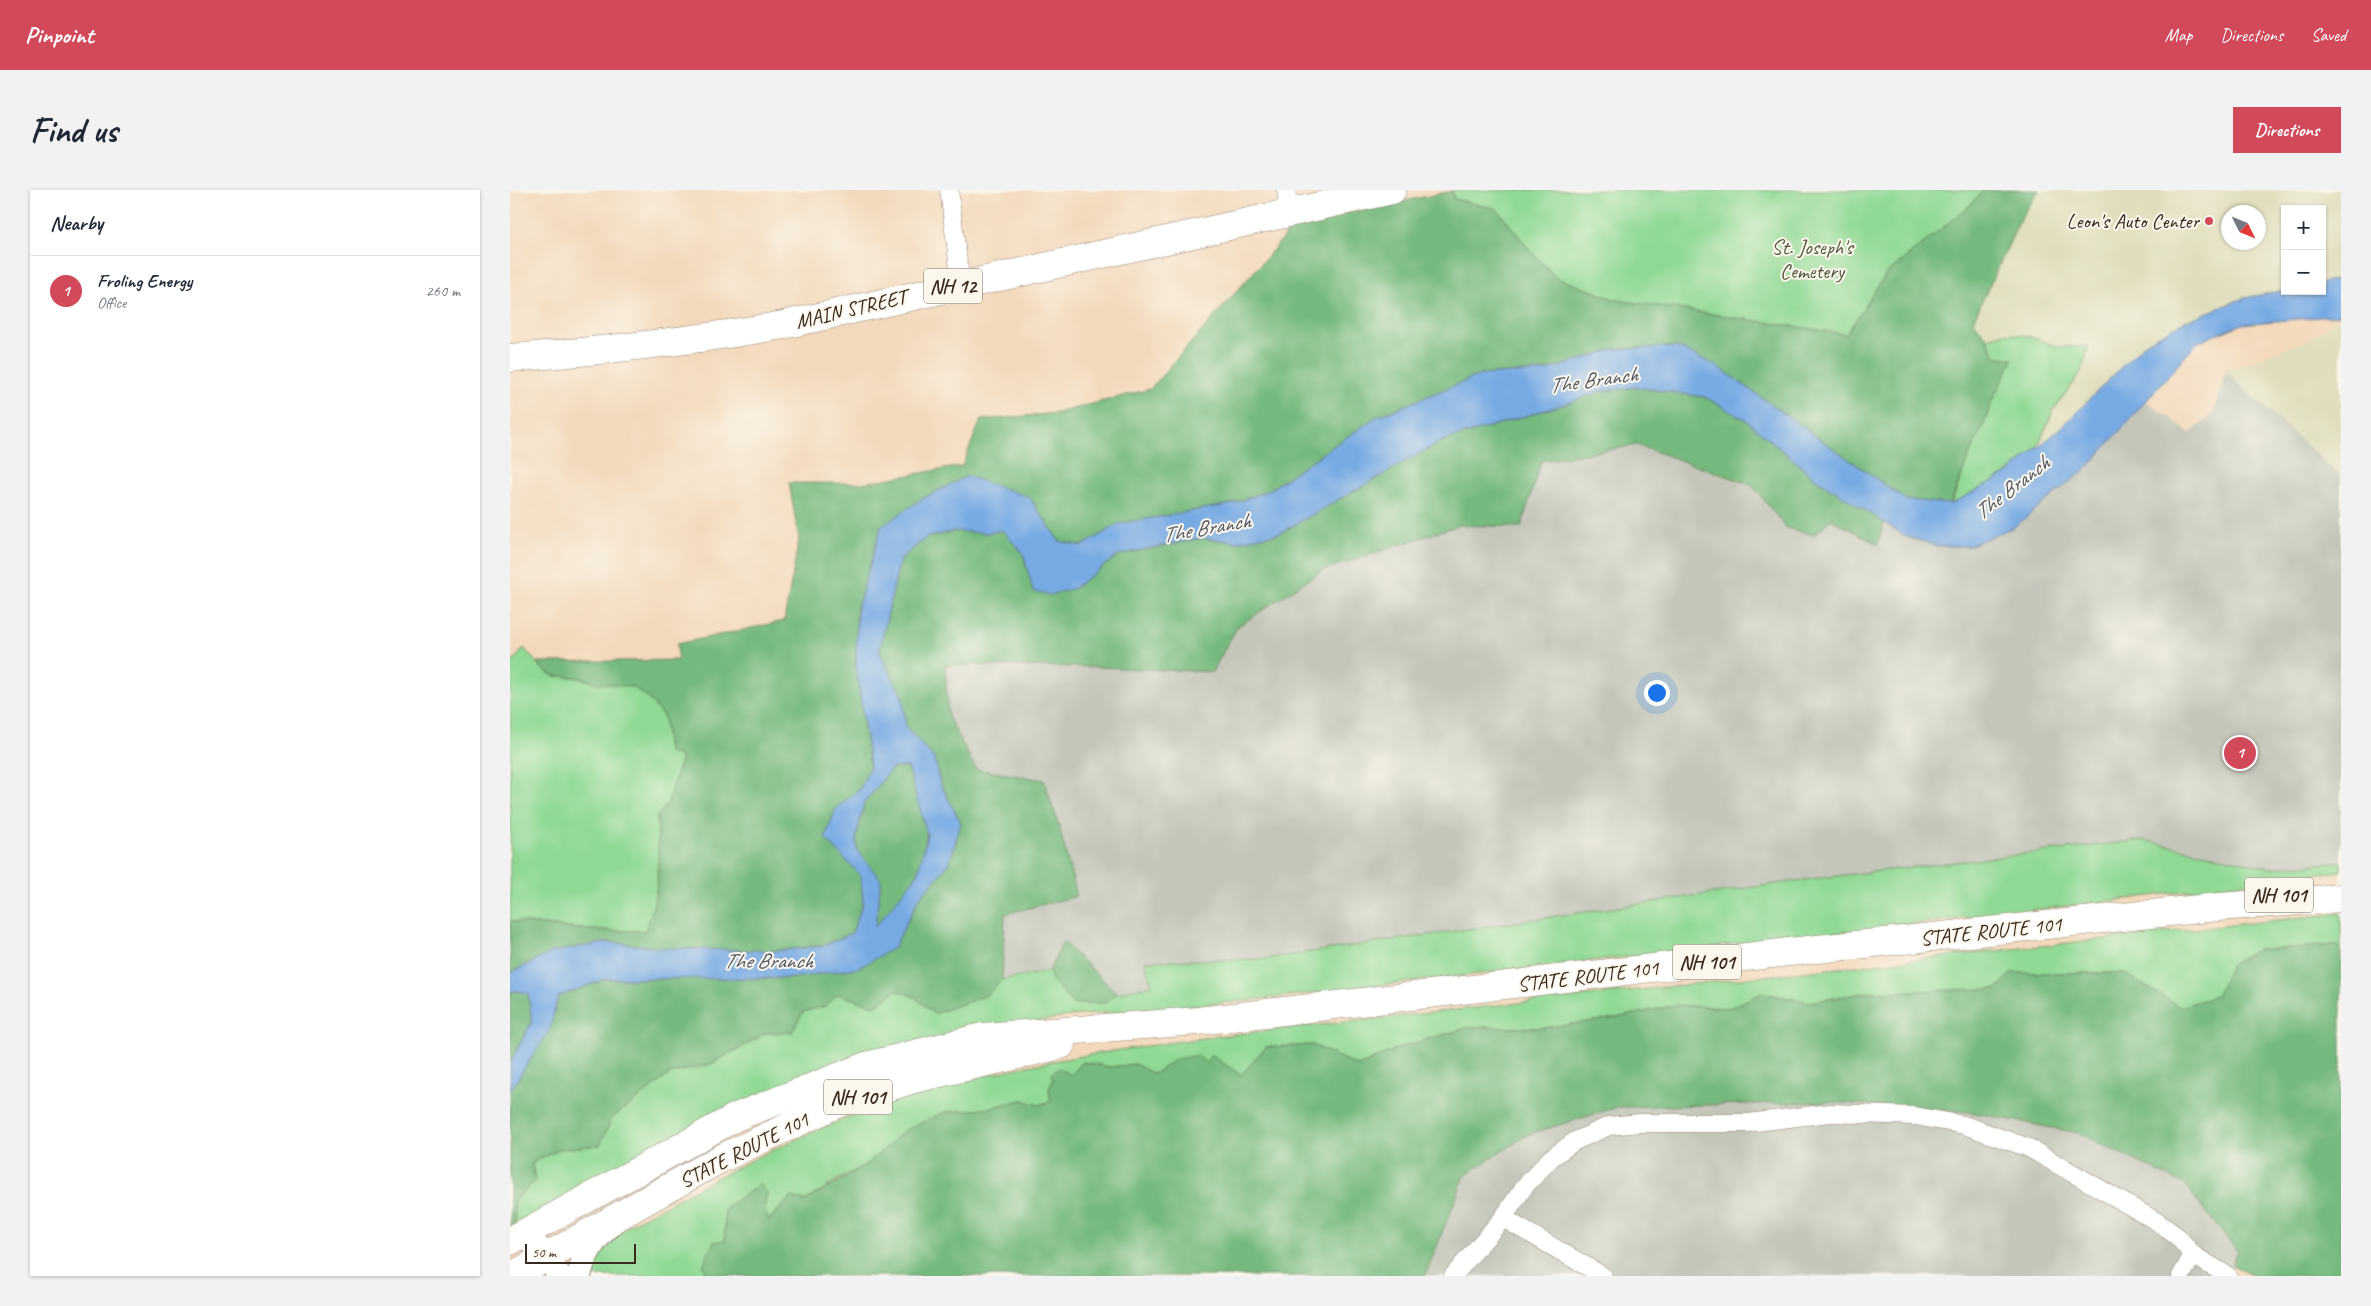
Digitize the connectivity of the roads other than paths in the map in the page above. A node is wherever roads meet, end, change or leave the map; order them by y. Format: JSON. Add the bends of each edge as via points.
{"nodes":[{"id":1,"x":949,"y":190,"type":"edge"},
{"id":2,"x":1392,"y":190,"type":"edge"},
{"id":3,"x":1288,"y":202,"type":"edge"},
{"id":4,"x":962,"y":285,"type":"junction"},
{"id":5,"x":510,"y":358,"type":"edge"},
{"id":6,"x":2341,"y":884,"type":"edge"},
{"id":7,"x":2341,"y":898,"type":"edge"},
{"id":8,"x":2218,"y":907,"type":"junction"},
{"id":9,"x":1198,"y":1021,"type":"junction"},
{"id":10,"x":629,"y":1210,"type":"junction"},
{"id":11,"x":1503,"y":1218,"type":"junction"},
{"id":12,"x":517,"y":1237,"type":"edge"},
{"id":13,"x":2193,"y":1255,"type":"junction"},
{"id":14,"x":536,"y":1270,"type":"edge"},
{"id":15,"x":579,"y":1276,"type":"edge"},
{"id":16,"x":1453,"y":1276,"type":"edge"},
{"id":17,"x":1603,"y":1276,"type":"edge"},
{"id":18,"x":2181,"y":1276,"type":"edge"},
{"id":19,"x":2228,"y":1276,"type":"edge"}],
"edges":[{"from":1,"to":4,"type":"street"},
{"from":2,"to":3,"type":"highway","name":"MAIN STREET","number":"NH 12"},
{"from":3,"to":4,"type":"highway","name":"MAIN STREET","number":"NH 12"},
{"from":4,"to":5,"type":"highway","name":"MAIN STREET","number":"NH 12","via":[[711,338]]},
{"from":6,"to":8,"type":"highway","name":"STATE ROUTE 101","number":"NH 101"},
{"from":7,"to":8,"type":"highway","name":"STATE ROUTE 101","number":"NH 101"},
{"from":8,"to":9,"type":"highway","name":"STATE ROUTE 101","number":"NH 101","via":[[1799,951]]},
{"from":9,"to":10,"type":"highway","name":"STATE ROUTE 101","number":"NH 101","via":[[1055,1046],[914,1079],[834,1105],[720,1159]]},
{"from":9,"to":12,"type":"highway","name":"STATE ROUTE 101","number":"NH 101","via":[[982,1037],[866,1066],[736,1117]]},
{"from":10,"to":14,"type":"highway","name":"STATE ROUTE 101","number":"NH 101"},
{"from":10,"to":15,"type":"street","via":[[606,1228],[594,1243],[582,1262]]},
{"from":11,"to":13,"type":"street","via":[[1524,1187],[1551,1158],[1575,1141],[1609,1126],[1748,1123],[1830,1113],[1915,1116],[1964,1125],[2029,1148],[2156,1221],[2178,1237]]},
{"from":11,"to":16,"type":"street"},
{"from":11,"to":17,"type":"street"},
{"from":12,"to":14,"type":"street"},
{"from":13,"to":18,"type":"street"},
{"from":13,"to":19,"type":"street"}]}
